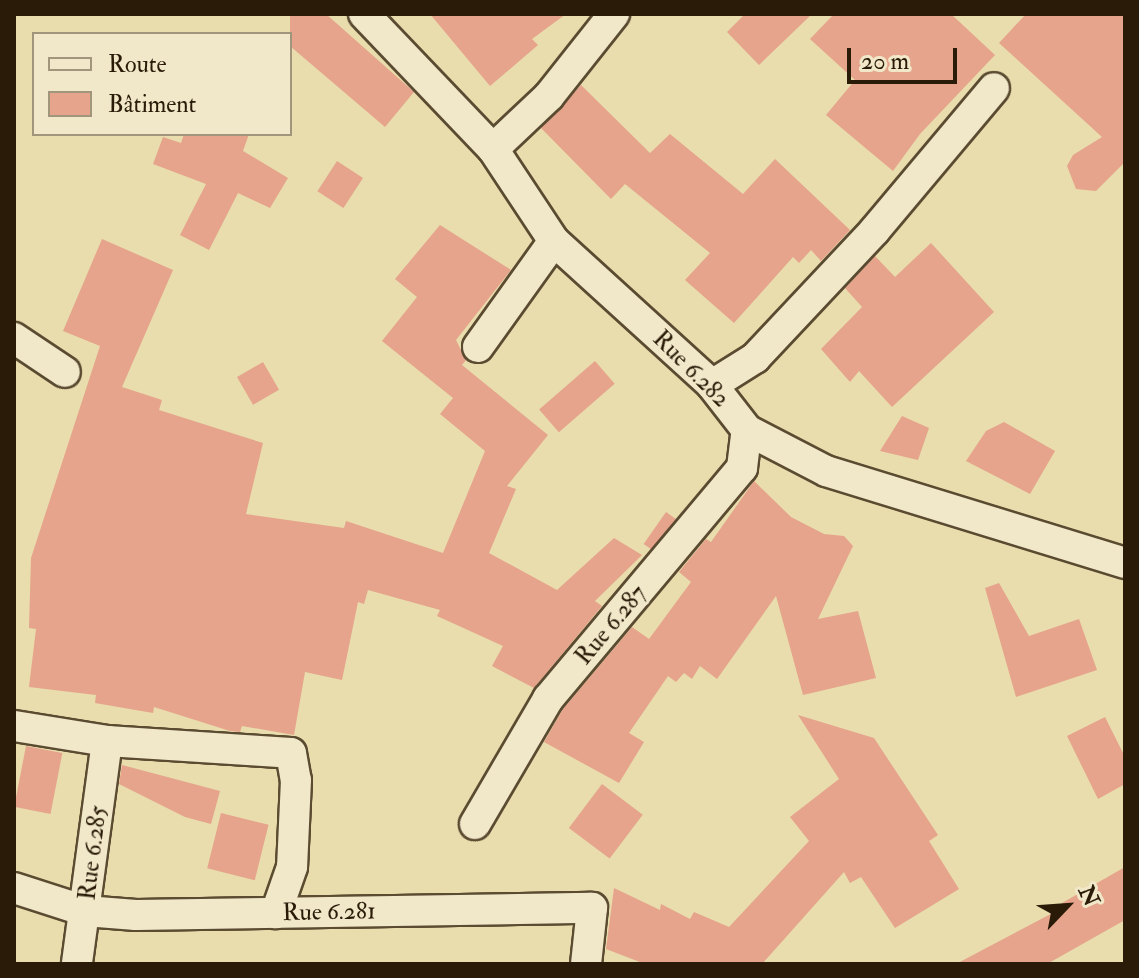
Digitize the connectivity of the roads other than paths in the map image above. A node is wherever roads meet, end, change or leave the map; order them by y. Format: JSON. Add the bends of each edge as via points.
{"nodes":[{"id":1,"x":364,"y":14,"type":"edge"},
{"id":2,"x":614,"y":14,"type":"edge"},
{"id":3,"x":994,"y":88,"type":"dead end"},
{"id":4,"x":493,"y":149,"type":"junction"},
{"id":5,"x":554,"y":241,"type":"junction"},
{"id":6,"x":14,"y":338,"type":"edge"},
{"id":7,"x":478,"y":347,"type":"dead end"},
{"id":8,"x":65,"y":372,"type":"dead end"},
{"id":9,"x":712,"y":385,"type":"junction"},
{"id":10,"x":747,"y":430,"type":"junction"},
{"id":11,"x":1125,"y":563,"type":"edge"},
{"id":12,"x":14,"y":726,"type":"edge"},
{"id":13,"x":107,"y":741,"type":"junction"},
{"id":14,"x":475,"y":824,"type":"dead end"},
{"id":15,"x":14,"y":888,"type":"edge"},
{"id":16,"x":85,"y":911,"type":"junction"},
{"id":17,"x":276,"y":913,"type":"junction"},
{"id":18,"x":77,"y":964,"type":"edge"},
{"id":19,"x":586,"y":964,"type":"edge"}],
"edges":[{"from":1,"to":4,"type":"street","name":"Rue 6.282"},
{"from":2,"to":4,"type":"street","via":[[549,96]]},
{"from":3,"to":9,"type":"street","via":[[875,230],[755,358]]},
{"from":4,"to":5,"type":"street","name":"Rue 6.282"},
{"from":5,"to":7,"type":"street"},
{"from":5,"to":9,"type":"street","name":"Rue 6.282"},
{"from":6,"to":8,"type":"street"},
{"from":9,"to":10,"type":"street","name":"Rue 6.282"},
{"from":10,"to":11,"type":"street","name":"Rue 6.282","via":[[826,471]]},
{"from":10,"to":14,"type":"street","name":"Rue 6.287","via":[[742,468],[548,699]]},
{"from":12,"to":13,"type":"street"},
{"from":13,"to":16,"type":"street","name":"Rue 6.285"},
{"from":13,"to":17,"type":"street","via":[[291,753],[296,780],[292,867]]},
{"from":15,"to":16,"type":"street","name":"Rue 6.281"},
{"from":16,"to":17,"type":"street","name":"Rue 6.281","via":[[168,916]]},
{"from":16,"to":18,"type":"street","name":"Rue 6.285"},
{"from":17,"to":19,"type":"street","name":"Rue 6.281","via":[[592,908]]}]}
